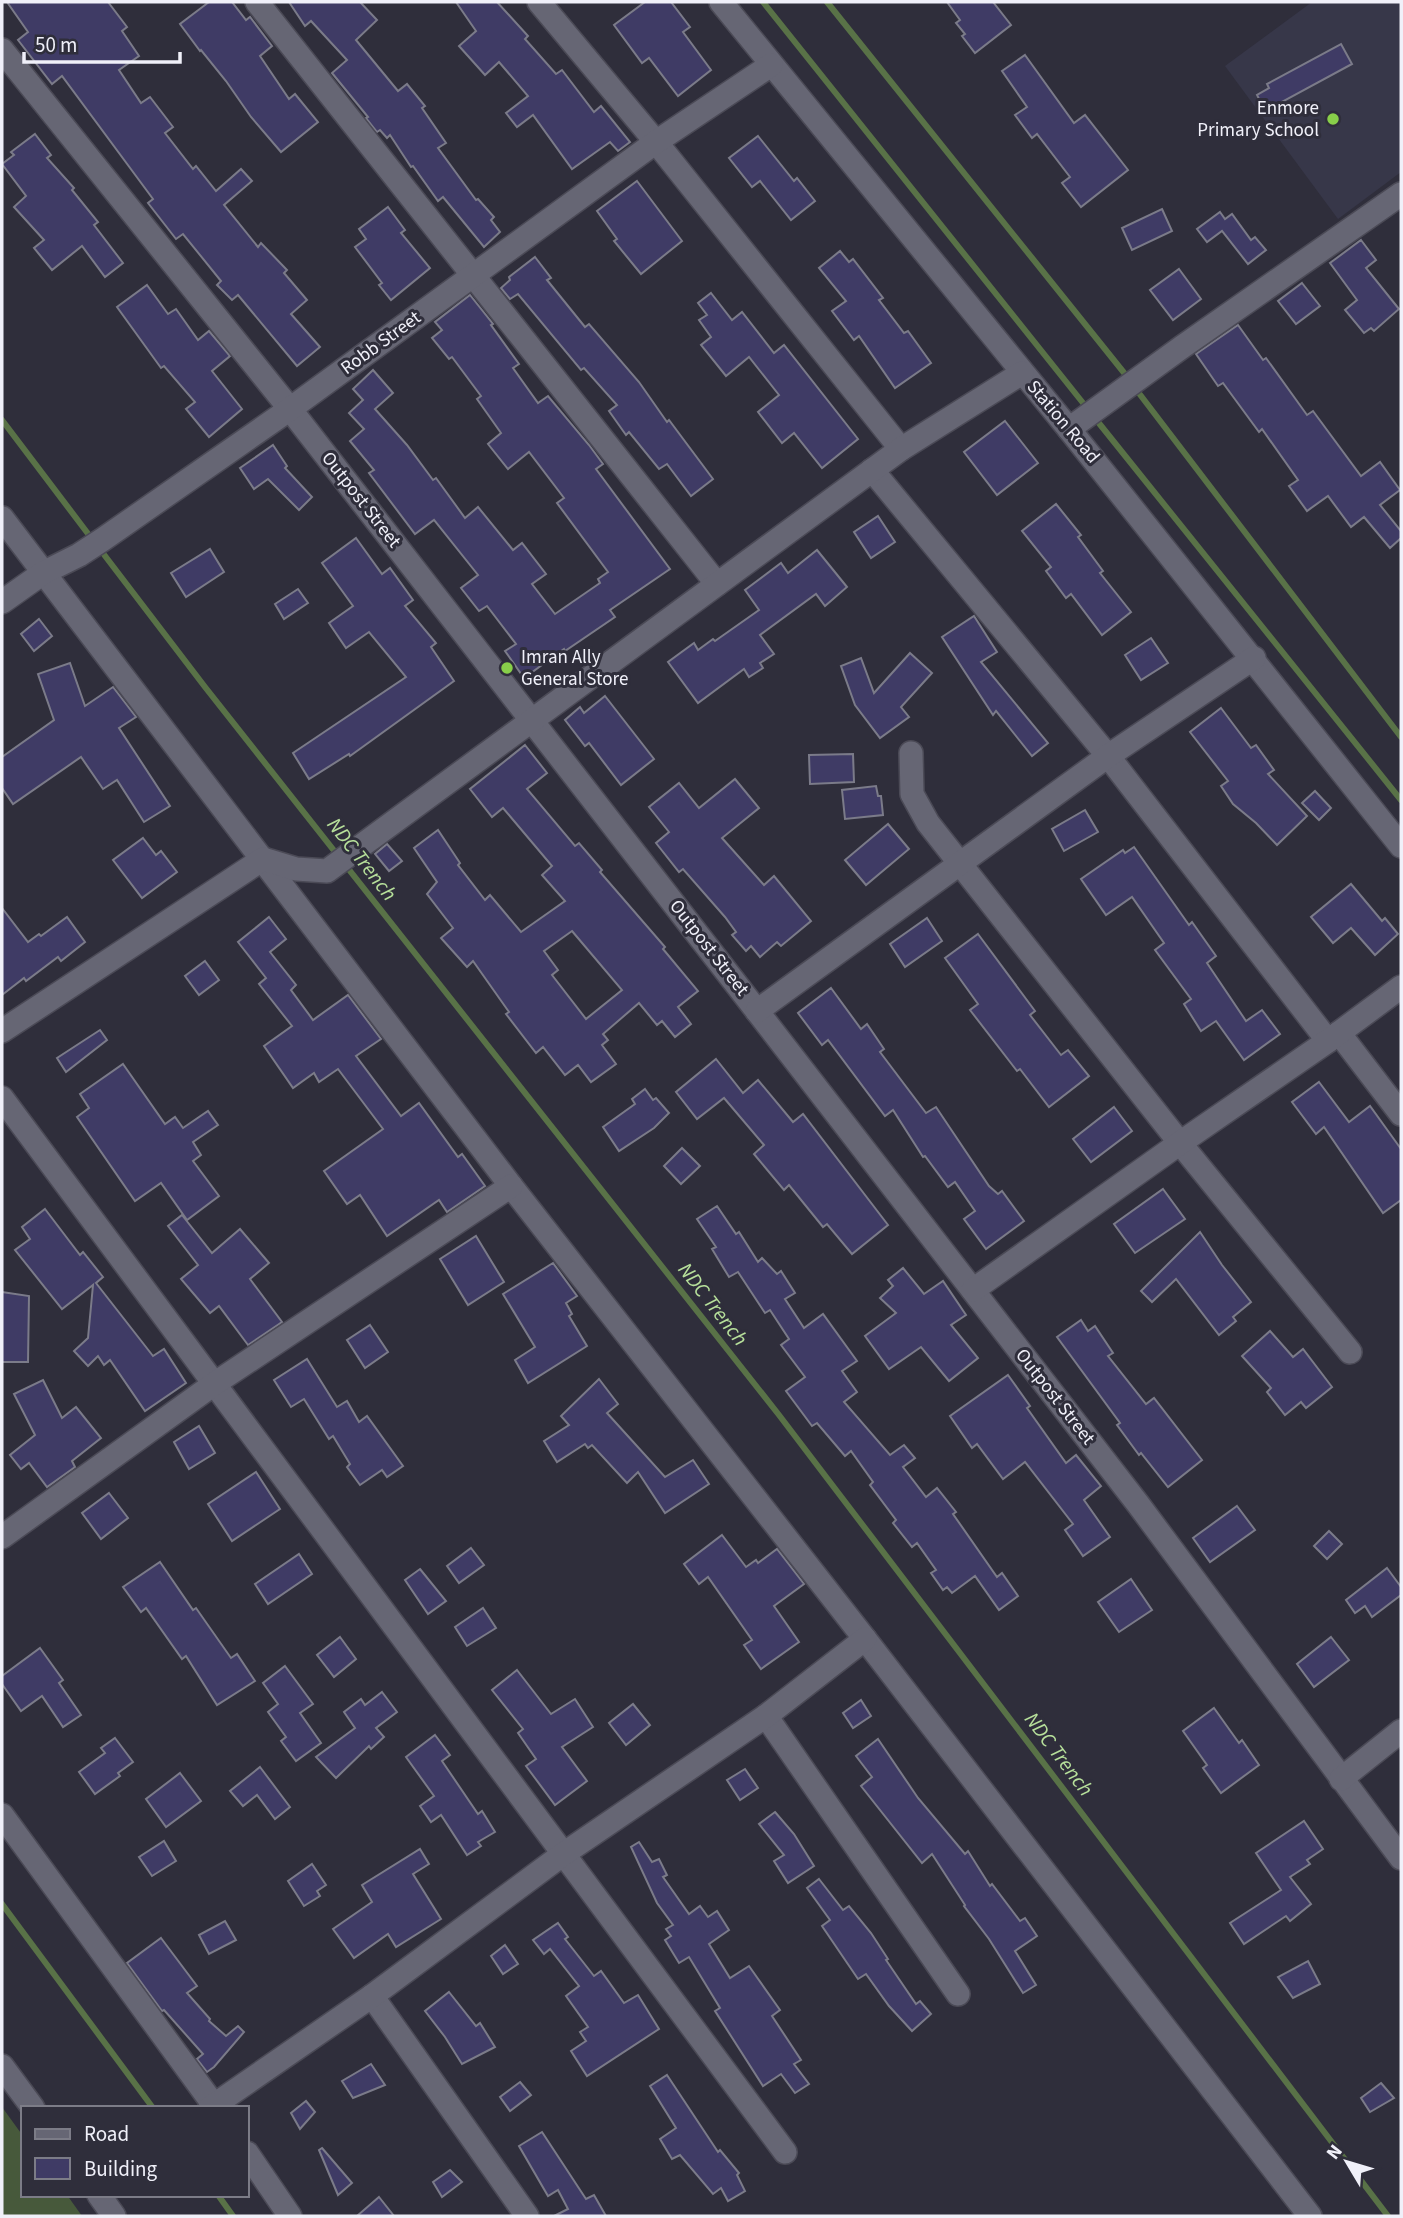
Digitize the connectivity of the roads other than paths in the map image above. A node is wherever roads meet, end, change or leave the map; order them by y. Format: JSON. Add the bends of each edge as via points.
{"nodes":[{"id":1,"x":257,"y":2,"type":"edge"},
{"id":2,"x":539,"y":2,"type":"edge"},
{"id":3,"x":721,"y":2,"type":"edge"},
{"id":4,"x":2,"y":50,"type":"edge"},
{"id":5,"x":771,"y":65,"type":"junction"},
{"id":6,"x":656,"y":142,"type":"junction"},
{"id":7,"x":1401,"y":194,"type":"edge"},
{"id":8,"x":475,"y":275,"type":"junction"},
{"id":9,"x":1022,"y":373,"type":"junction"},
{"id":10,"x":290,"y":409,"type":"junction"},
{"id":11,"x":1069,"y":429,"type":"junction"},
{"id":12,"x":901,"y":449,"type":"junction"},
{"id":13,"x":872,"y":470,"type":"junction"},
{"id":14,"x":2,"y":518,"type":"edge"},
{"id":15,"x":43,"y":573,"type":"junction"},
{"id":16,"x":718,"y":584,"type":"junction"},
{"id":17,"x":2,"y":602,"type":"edge"},
{"id":18,"x":1254,"y":658,"type":"junction"},
{"id":19,"x":531,"y":721,"type":"junction"},
{"id":20,"x":911,"y":753,"type":"dead end"},
{"id":21,"x":1108,"y":757,"type":"junction"},
{"id":22,"x":1401,"y":846,"type":"edge"},
{"id":23,"x":262,"y":859,"type":"junction"},
{"id":24,"x":960,"y":862,"type":"junction"},
{"id":25,"x":1401,"y":987,"type":"edge"},
{"id":26,"x":757,"y":1011,"type":"junction"},
{"id":27,"x":2,"y":1031,"type":"edge"},
{"id":28,"x":1334,"y":1037,"type":"junction"},
{"id":29,"x":2,"y":1098,"type":"edge"},
{"id":30,"x":1401,"y":1114,"type":"edge"},
{"id":31,"x":1180,"y":1143,"type":"junction"},
{"id":32,"x":511,"y":1186,"type":"junction"},
{"id":33,"x":973,"y":1290,"type":"junction"},
{"id":34,"x":1350,"y":1352,"type":"dead end"},
{"id":35,"x":214,"y":1384,"type":"junction"},
{"id":36,"x":2,"y":1537,"type":"edge"},
{"id":37,"x":865,"y":1639,"type":"junction"},
{"id":38,"x":766,"y":1716,"type":"junction"},
{"id":39,"x":1401,"y":1731,"type":"edge"},
{"id":40,"x":1341,"y":1779,"type":"junction"},
{"id":41,"x":2,"y":1815,"type":"edge"},
{"id":42,"x":562,"y":1855,"type":"junction"},
{"id":43,"x":1401,"y":1857,"type":"edge"},
{"id":44,"x":958,"y":1994,"type":"dead end"},
{"id":45,"x":372,"y":1996,"type":"junction"},
{"id":46,"x":2,"y":2066,"type":"edge"},
{"id":47,"x":32,"y":2106,"type":"edge"},
{"id":48,"x":212,"y":2106,"type":"edge"},
{"id":49,"x":214,"y":2106,"type":"edge"},
{"id":50,"x":785,"y":2152,"type":"dead end"},
{"id":51,"x":248,"y":2154,"type":"edge"},
{"id":52,"x":100,"y":2197,"type":"edge"},
{"id":53,"x":114,"y":2216,"type":"edge"},
{"id":54,"x":290,"y":2216,"type":"edge"},
{"id":55,"x":527,"y":2216,"type":"edge"},
{"id":56,"x":1310,"y":2216,"type":"edge"}],
"edges":[{"from":1,"to":8,"type":"street"},
{"from":2,"to":6,"type":"street"},
{"from":3,"to":5,"type":"street","name":"Station Road"},
{"from":4,"to":10,"type":"street","name":"Outpost Street"},
{"from":5,"to":6,"type":"street","name":"Robb Street"},
{"from":5,"to":9,"type":"street","name":"Station Road"},
{"from":6,"to":8,"type":"street","name":"Robb Street"},
{"from":6,"to":12,"type":"street"},
{"from":7,"to":11,"type":"street"},
{"from":8,"to":10,"type":"street","name":"Robb Street"},
{"from":8,"to":16,"type":"street"},
{"from":9,"to":11,"type":"street","name":"Station Road"},
{"from":9,"to":12,"type":"street"},
{"from":10,"to":15,"type":"street","name":"Robb Street","via":[[102,540]]},
{"from":10,"to":19,"type":"street","name":"Outpost Street"},
{"from":11,"to":18,"type":"street","name":"Station Road"},
{"from":12,"to":13,"type":"street"},
{"from":13,"to":16,"type":"street"},
{"from":13,"to":21,"type":"street"},
{"from":14,"to":15,"type":"street"},
{"from":15,"to":17,"type":"street","name":"Robb Street"},
{"from":15,"to":23,"type":"street"},
{"from":16,"to":19,"type":"street"},
{"from":18,"to":21,"type":"street"},
{"from":18,"to":22,"type":"street","name":"Station Road"},
{"from":19,"to":23,"type":"street","via":[[336,864],[296,869]]},
{"from":19,"to":26,"type":"street","name":"Outpost Street"},
{"from":20,"to":24,"type":"street","via":[[912,794],[928,823]]},
{"from":21,"to":24,"type":"street"},
{"from":21,"to":28,"type":"street"},
{"from":23,"to":27,"type":"street"},
{"from":23,"to":32,"type":"street"},
{"from":24,"to":26,"type":"street"},
{"from":24,"to":31,"type":"street"},
{"from":25,"to":28,"type":"street"},
{"from":26,"to":33,"type":"street","name":"Outpost Street"},
{"from":28,"to":30,"type":"street"},
{"from":28,"to":31,"type":"street"},
{"from":29,"to":35,"type":"street"},
{"from":31,"to":33,"type":"street"},
{"from":31,"to":34,"type":"street"},
{"from":32,"to":35,"type":"street"},
{"from":32,"to":37,"type":"street"},
{"from":33,"to":40,"type":"street","name":"Outpost Street"},
{"from":35,"to":36,"type":"street"},
{"from":35,"to":42,"type":"street"},
{"from":37,"to":38,"type":"street"},
{"from":37,"to":56,"type":"street"},
{"from":38,"to":42,"type":"street"},
{"from":38,"to":44,"type":"street"},
{"from":39,"to":40,"type":"street"},
{"from":40,"to":43,"type":"street","name":"Outpost Street"},
{"from":41,"to":48,"type":"street"},
{"from":42,"to":45,"type":"street"},
{"from":42,"to":50,"type":"street"},
{"from":45,"to":49,"type":"street"},
{"from":45,"to":55,"type":"street"},
{"from":46,"to":47,"type":"street"},
{"from":51,"to":54,"type":"street"},
{"from":52,"to":53,"type":"street"}]}
